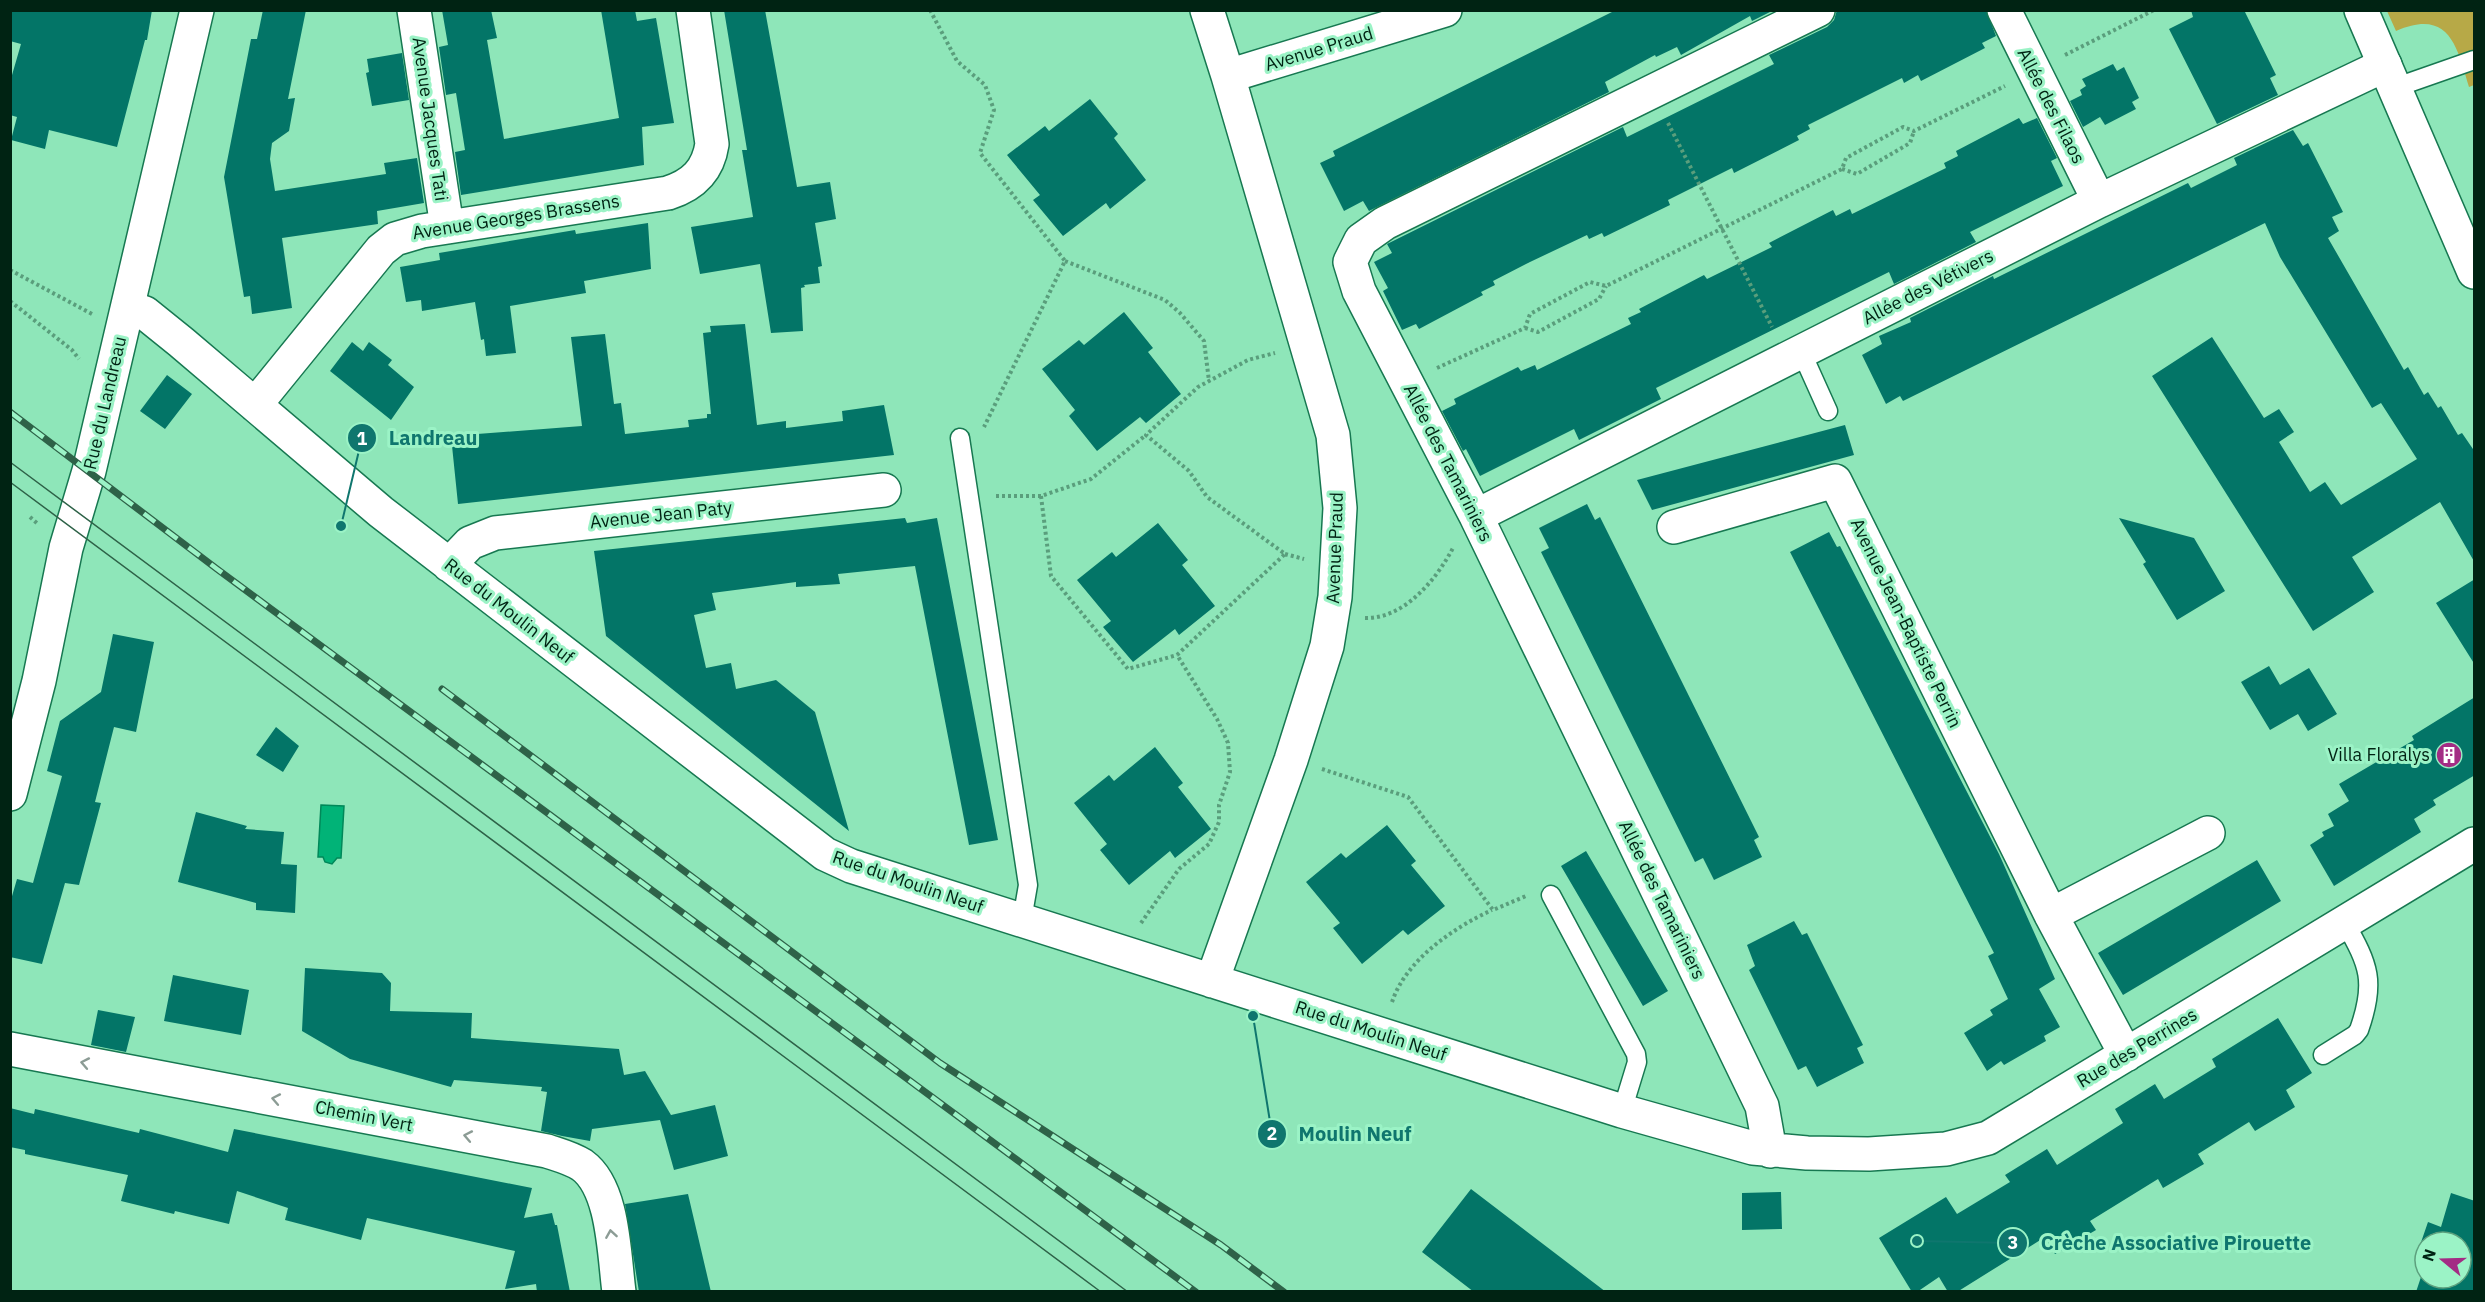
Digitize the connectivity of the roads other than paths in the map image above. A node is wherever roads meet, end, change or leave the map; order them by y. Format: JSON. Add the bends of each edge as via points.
{"nodes":[{"id":1,"x":197,"y":10,"type":"edge"},
{"id":2,"x":414,"y":10,"type":"edge"},
{"id":3,"x":693,"y":10,"type":"edge"},
{"id":4,"x":1207,"y":10,"type":"edge"},
{"id":5,"x":1445,"y":10,"type":"edge"},
{"id":6,"x":1818,"y":10,"type":"edge"},
{"id":7,"x":2004,"y":10,"type":"edge"},
{"id":8,"x":2361,"y":10,"type":"edge"},
{"id":9,"x":2475,"y":60,"type":"edge"},
{"id":10,"x":1228,"y":76,"type":"junction"},
{"id":11,"x":2389,"y":76,"type":"junction"},
{"id":12,"x":2099,"y":201,"type":"junction"},
{"id":13,"x":447,"y":227,"type":"junction"},
{"id":14,"x":2475,"y":272,"type":"edge"},
{"id":15,"x":125,"y":317,"type":"junction"},
{"id":16,"x":1794,"y":354,"type":"junction"},
{"id":17,"x":255,"y":405,"type":"junction"},
{"id":18,"x":1828,"y":411,"type":"dead end"},
{"id":19,"x":961,"y":446,"type":"road end"},
{"id":20,"x":884,"y":490,"type":"dead end"},
{"id":21,"x":1476,"y":516,"type":"junction"},
{"id":22,"x":1674,"y":527,"type":"dead end"},
{"id":23,"x":449,"y":565,"type":"junction"},
{"id":24,"x":21,"y":710,"type":"edge"},
{"id":25,"x":10,"y":794,"type":"edge"},
{"id":26,"x":2208,"y":833,"type":"dead end"},
{"id":27,"x":2475,"y":844,"type":"edge"},
{"id":28,"x":1551,"y":895,"type":"road end"},
{"id":29,"x":2051,"y":915,"type":"junction"},
{"id":30,"x":1022,"y":920,"type":"junction"},
{"id":31,"x":2345,"y":923,"type":"junction"},
{"id":32,"x":1212,"y":981,"type":"junction"},
{"id":33,"x":10,"y":1049,"type":"edge"},
{"id":34,"x":2126,"y":1055,"type":"junction"},
{"id":35,"x":2323,"y":1055,"type":"dead end"},
{"id":36,"x":1622,"y":1111,"type":"junction"},
{"id":37,"x":1770,"y":1151,"type":"junction"},
{"id":38,"x":619,"y":1292,"type":"edge"}],
"edges":[{"from":1,"to":15,"type":"street","name":"Rue du Landreau"},
{"from":2,"to":13,"type":"street","name":"Avenue Jacques Tati"},
{"from":3,"to":13,"type":"street","name":"Avenue Georges Brassens","via":[[712,130],[711,157],[693,182],[668,193]]},
{"from":4,"to":10,"type":"street","name":"Avenue Praud"},
{"from":5,"to":10,"type":"street","name":"Avenue Praud"},
{"from":6,"to":21,"type":"street","name":"Allée des Tamariniers","via":[[1385,223],[1361,240],[1350,262],[1356,282]]},
{"from":7,"to":12,"type":"street","name":"Allée des Filaos"},
{"from":8,"to":11,"type":"street"},
{"from":9,"to":11,"type":"lane"},
{"from":10,"to":32,"type":"street","name":"Avenue Praud","via":[[1333,435],[1340,508],[1335,597],[1327,646]]},
{"from":11,"to":12,"type":"street","name":"Allée des Vétivers"},
{"from":11,"to":14,"type":"street"},
{"from":12,"to":16,"type":"street","name":"Allée des Vétivers"},
{"from":13,"to":17,"type":"street","name":"Avenue Georges Brassens","via":[[404,235],[381,250]]},
{"from":15,"to":17,"type":"street","name":"Rue du Moulin Neuf","via":[[145,313]]},
{"from":15,"to":24,"type":"street","name":"Rue du Landreau","via":[[84,490]]},
{"from":16,"to":18,"type":"lane"},
{"from":16,"to":21,"type":"street","name":"Allée des Vétivers"},
{"from":17,"to":23,"type":"street","name":"Rue du Moulin Neuf"},
{"from":19,"to":30,"type":"lane","via":[[1028,885]]},
{"from":20,"to":23,"type":"street","name":"Avenue Jean Paty","via":[[495,533],[470,543]]},
{"from":21,"to":37,"type":"street","name":"Allée des Tamariniers","via":[[1762,1106]]},
{"from":22,"to":29,"type":"street","name":"Avenue Jean-Baptiste Perrin","via":[[1835,481]]},
{"from":23,"to":30,"type":"street","name":"Rue du Moulin Neuf","via":[[825,854],[851,866]]},
{"from":24,"to":25,"type":"street","name":"Rue du Landreau"},
{"from":26,"to":29,"type":"street"},
{"from":27,"to":31,"type":"street","name":"Rue des Perrines"},
{"from":28,"to":36,"type":"lane","via":[[1636,1054]]},
{"from":29,"to":34,"type":"street","name":"Avenue Jean-Baptiste Perrin"},
{"from":30,"to":32,"type":"street","name":"Rue du Moulin Neuf"},
{"from":31,"to":34,"type":"street","name":"Rue des Perrines"},
{"from":31,"to":35,"type":"lane","via":[[2368,968],[2369,985],[2359,1030]]},
{"from":32,"to":36,"type":"street","name":"Rue du Moulin Neuf"},
{"from":38,"to":33,"type":"street","name":"Chemin Vert","one_way":true,"via":[[605,1196],[583,1166],[568,1158]]},
{"from":34,"to":37,"type":"street","name":"Rue des Perrines","via":[[2014,1124],[1961,1146],[1869,1154]]},
{"from":36,"to":37,"type":"street","name":"Rue du Moulin Neuf"}]}
